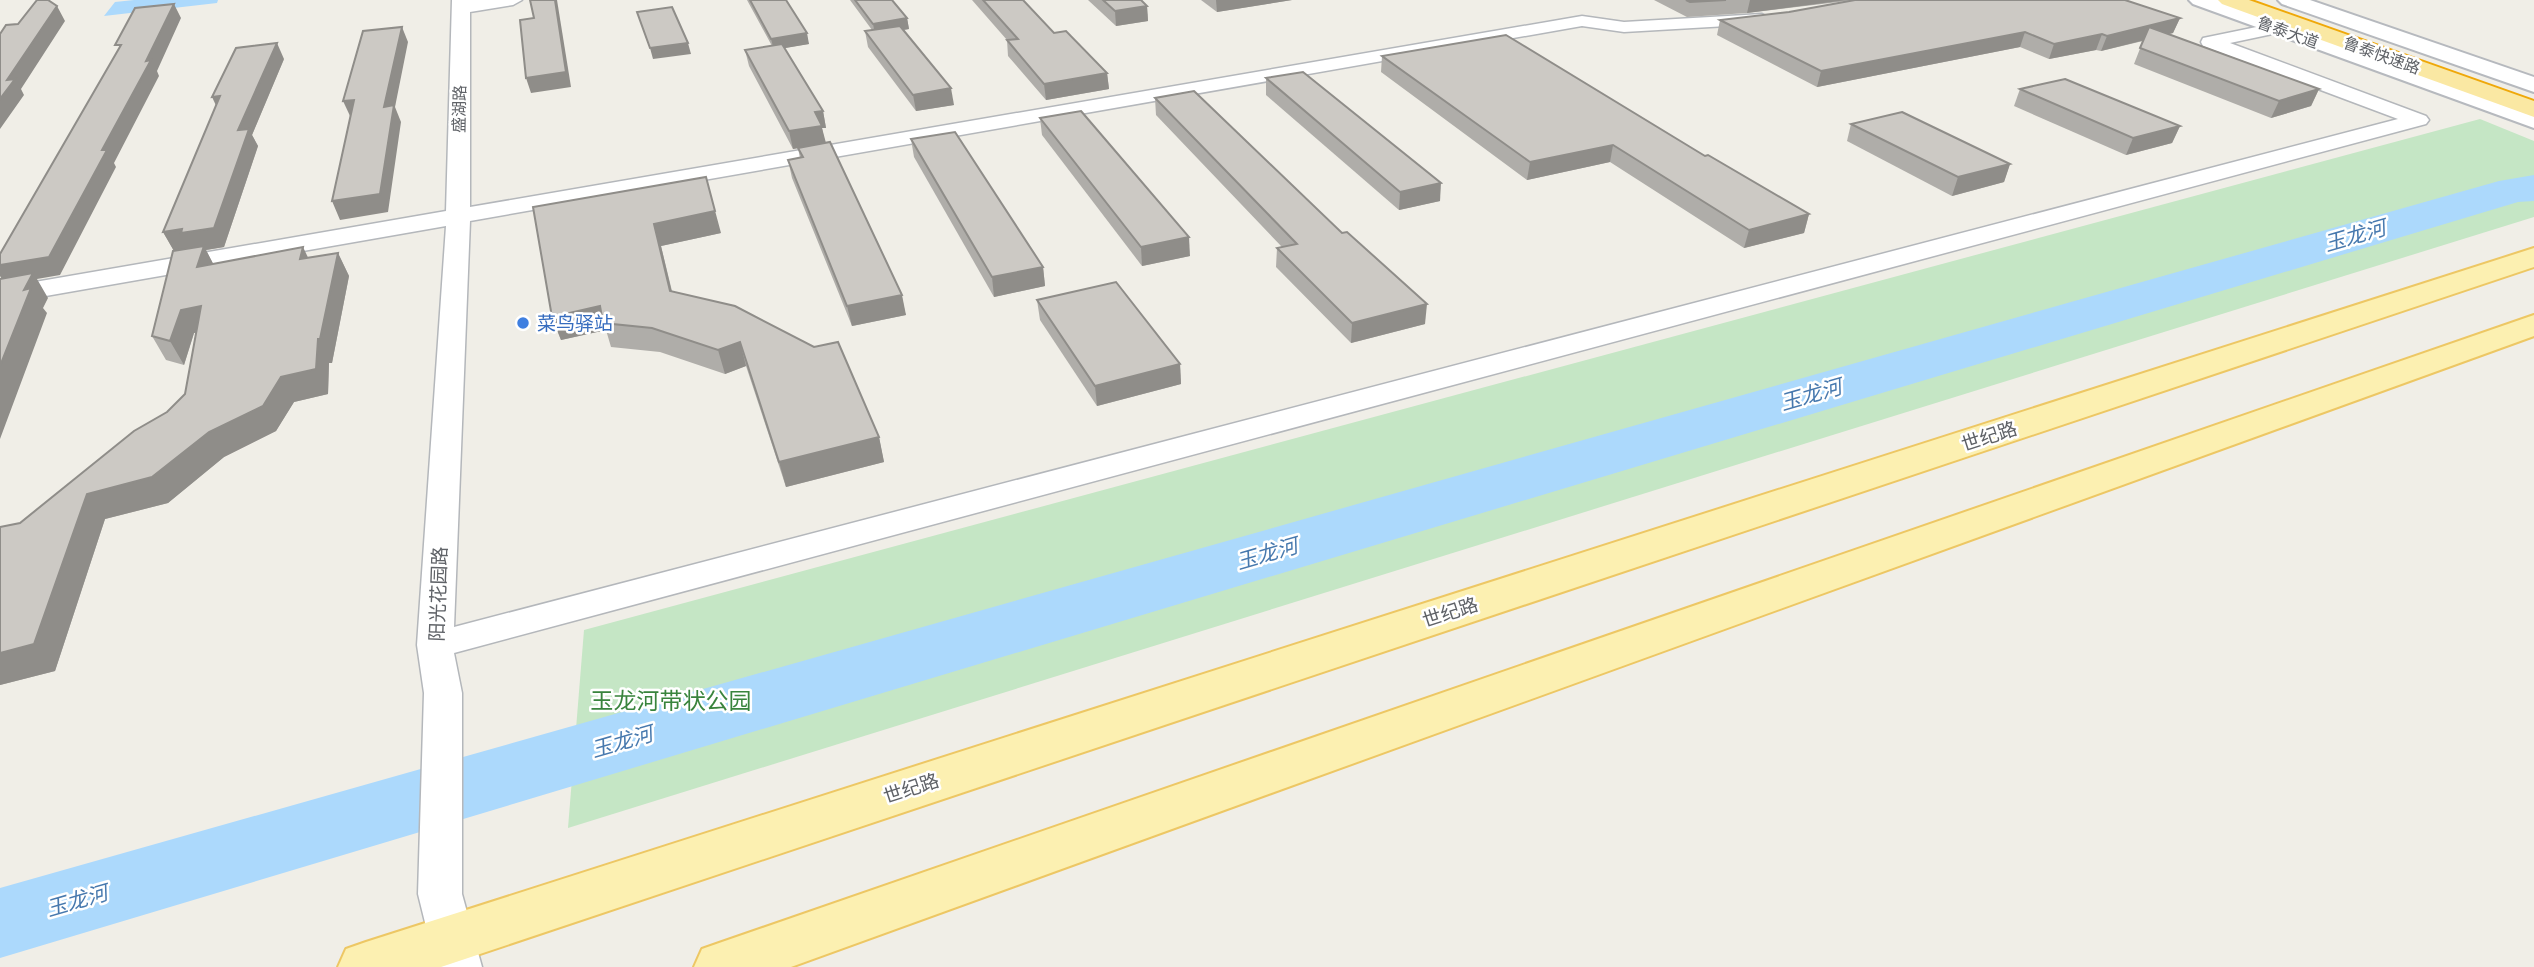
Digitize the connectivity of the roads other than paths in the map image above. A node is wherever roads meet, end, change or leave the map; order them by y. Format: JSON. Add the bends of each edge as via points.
{"nodes":[{"id":1,"x":513,"y":0,"type":"edge"},
{"id":2,"x":2200,"y":0,"type":"edge"},
{"id":3,"x":2230,"y":0,"type":"edge"},
{"id":4,"x":2263,"y":0,"type":"edge"},
{"id":5,"x":2289,"y":0,"type":"edge"},
{"id":6,"x":461,"y":4,"type":"edge"},
{"id":7,"x":1781,"y":17,"type":"edge"},
{"id":8,"x":2276,"y":28,"type":"junction"},
{"id":9,"x":2534,"y":85,"type":"edge"},
{"id":10,"x":2534,"y":95,"type":"edge"},
{"id":11,"x":2534,"y":110,"type":"edge"},
{"id":12,"x":2534,"y":120,"type":"edge"},
{"id":13,"x":458,"y":218,"type":"junction"},
{"id":14,"x":2534,"y":257,"type":"edge"},
{"id":15,"x":0,"y":296,"type":"edge"},
{"id":16,"x":2534,"y":326,"type":"edge"},
{"id":17,"x":435,"y":645,"type":"junction"},
{"id":18,"x":456,"y":954,"type":"edge"},
{"id":19,"x":366,"y":967,"type":"edge"},
{"id":20,"x":722,"y":967,"type":"edge"}],
"edges":[{"from":1,"to":6,"type":"street"},
{"from":2,"to":8,"type":"main road","name":"鲁泰大道"},
{"from":3,"to":11,"type":"highway","name":"鲁泰快速路"},
{"from":4,"to":10,"type":"highway","name":"鲁泰快速路"},
{"from":5,"to":9,"type":"main road","name":"鲁泰大道"},
{"from":6,"to":13,"type":"street","name":"盛湖路"},
{"from":7,"to":13,"type":"street","via":[[1624,27],[1582,21]]},
{"from":8,"to":12,"type":"main road","name":"鲁泰大道"},
{"from":8,"to":17,"type":"street","via":[[2210,42],[2419,120]]},
{"from":13,"to":15,"type":"street"},
{"from":13,"to":17,"type":"street","name":"阳光花园路"},
{"from":14,"to":18,"type":"main road","name":"世纪路","via":[[596,891]]},
{"from":16,"to":20,"type":"main road"},
{"from":17,"to":18,"type":"street","name":"阳光花园路","via":[[443,693],[440,894]]},
{"from":18,"to":19,"type":"main road","name":"世纪路"}]}
